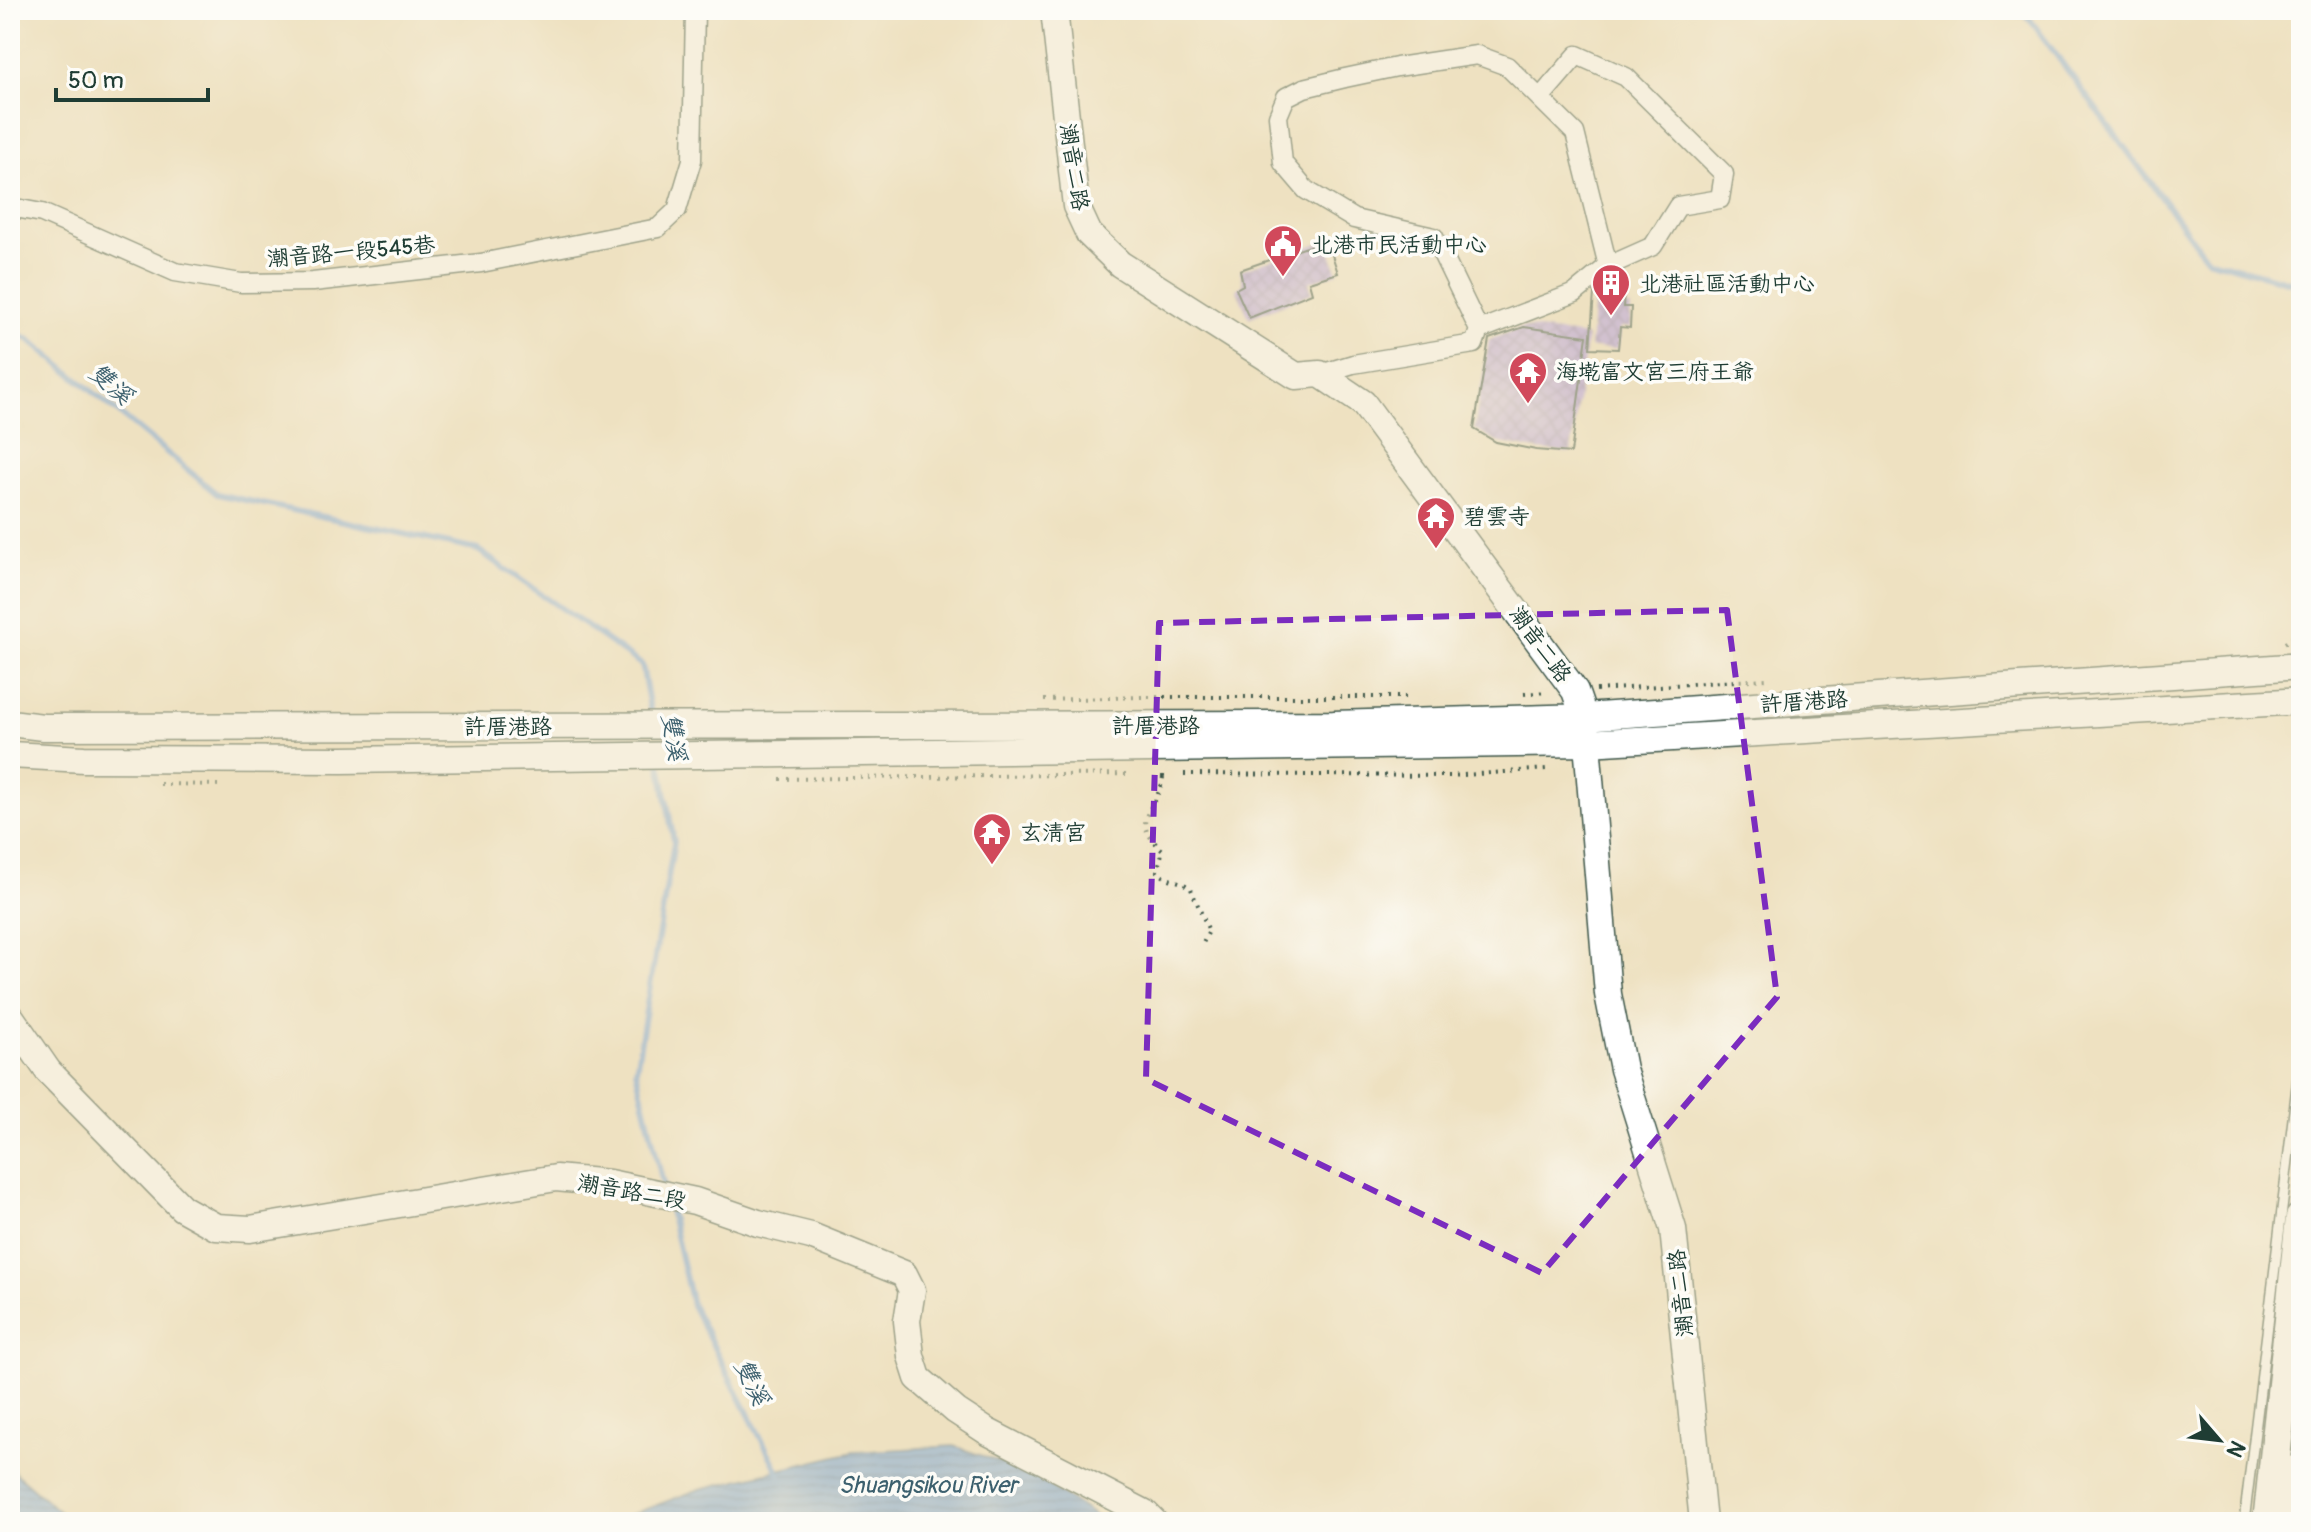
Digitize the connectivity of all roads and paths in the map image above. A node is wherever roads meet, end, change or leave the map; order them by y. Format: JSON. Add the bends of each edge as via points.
{"nodes":[{"id":1,"x":695,"y":10,"type":"edge"},
{"id":2,"x":1054,"y":10,"type":"edge"},
{"id":3,"x":1540,"y":98,"type":"junction"},
{"id":4,"x":10,"y":207,"type":"edge"},
{"id":5,"x":1608,"y":266,"type":"junction"},
{"id":6,"x":1479,"y":330,"type":"junction"},
{"id":7,"x":1320,"y":374,"type":"junction"},
{"id":8,"x":2301,"y":632,"type":"edge"},
{"id":9,"x":2280,"y":646,"type":"dead end"},
{"id":10,"x":2301,"y":666,"type":"edge"},
{"id":11,"x":1779,"y":678,"type":"dead end"},
{"id":12,"x":1575,"y":691,"type":"junction"},
{"id":13,"x":1519,"y":694,"type":"dead end"},
{"id":14,"x":1414,"y":697,"type":"dead end"},
{"id":15,"x":1031,"y":700,"type":"dead end"},
{"id":16,"x":2301,"y":701,"type":"edge"},
{"id":17,"x":10,"y":723,"type":"edge"},
{"id":18,"x":1586,"y":730,"type":"junction"},
{"id":19,"x":10,"y":755,"type":"edge"},
{"id":20,"x":1163,"y":774,"type":"dead end"},
{"id":21,"x":1201,"y":947,"type":"dead end"},
{"id":22,"x":10,"y":1016,"type":"edge"},
{"id":23,"x":2301,"y":1053,"type":"edge"},
{"id":24,"x":2301,"y":1218,"type":"edge"},
{"id":25,"x":2301,"y":1470,"type":"edge"},
{"id":26,"x":1154,"y":1522,"type":"edge"},
{"id":27,"x":1703,"y":1522,"type":"edge"},
{"id":28,"x":2244,"y":1522,"type":"edge"},
{"id":29,"x":2268,"y":1522,"type":"edge"},
{"id":30,"x":2294,"y":1522,"type":"edge"}],
"edges":[{"from":1,"to":4,"type":"street","name":"潮音路一段545巷","via":[[692,160],[677,210],[658,228],[481,263],[313,282],[241,283],[175,272],[42,213]]},
{"from":2,"to":7,"type":"street","name":"潮音二路","via":[[1076,206],[1089,234],[1120,264],[1296,376]]},
{"from":3,"to":5,"type":"street","via":[[1575,133]]},
{"from":3,"to":5,"type":"street","via":[[1577,55],[1626,77],[1724,174],[1720,199],[1678,206],[1653,246]]},
{"from":3,"to":6,"type":"street","via":[[1507,66],[1477,55],[1304,88],[1286,97],[1278,116],[1283,163],[1306,190],[1354,219],[1434,237]]},
{"from":5,"to":6,"type":"street","via":[[1575,293]]},
{"from":6,"to":7,"type":"street","via":[[1474,344]]},
{"from":7,"to":12,"type":"street","name":"潮音二路","via":[[1363,403]]},
{"from":8,"to":9,"type":"path"},
{"from":10,"to":18,"type":"street","name":"許厝港路"},
{"from":11,"to":12,"type":"path"},
{"from":12,"to":13,"type":"path"},
{"from":12,"to":18,"type":"street","name":"潮音二路"},
{"from":14,"to":15,"type":"path"},
{"from":16,"to":18,"type":"street","name":"許厝港路"},
{"from":17,"to":18,"type":"street","name":"許厝港路","via":[[1333,724]]},
{"from":18,"to":19,"type":"street","name":"許厝港路","via":[[673,756],[342,760]]},
{"from":18,"to":27,"type":"street","name":"潮音二路","via":[[1608,994],[1623,1069],[1673,1229]]},
{"from":20,"to":21,"type":"path","via":[[1145,829],[1163,850],[1157,871],[1191,889],[1209,931]]},
{"from":22,"to":26,"type":"street","name":"潮音路二段","via":[[48,1071],[182,1208],[216,1227],[250,1229],[556,1178],[695,1201],[811,1236],[904,1274],[912,1290],[907,1321],[918,1378],[988,1432]]},
{"from":23,"to":28,"type":"lane"},
{"from":24,"to":29,"type":"main road"},
{"from":25,"to":30,"type":"highway"}]}
